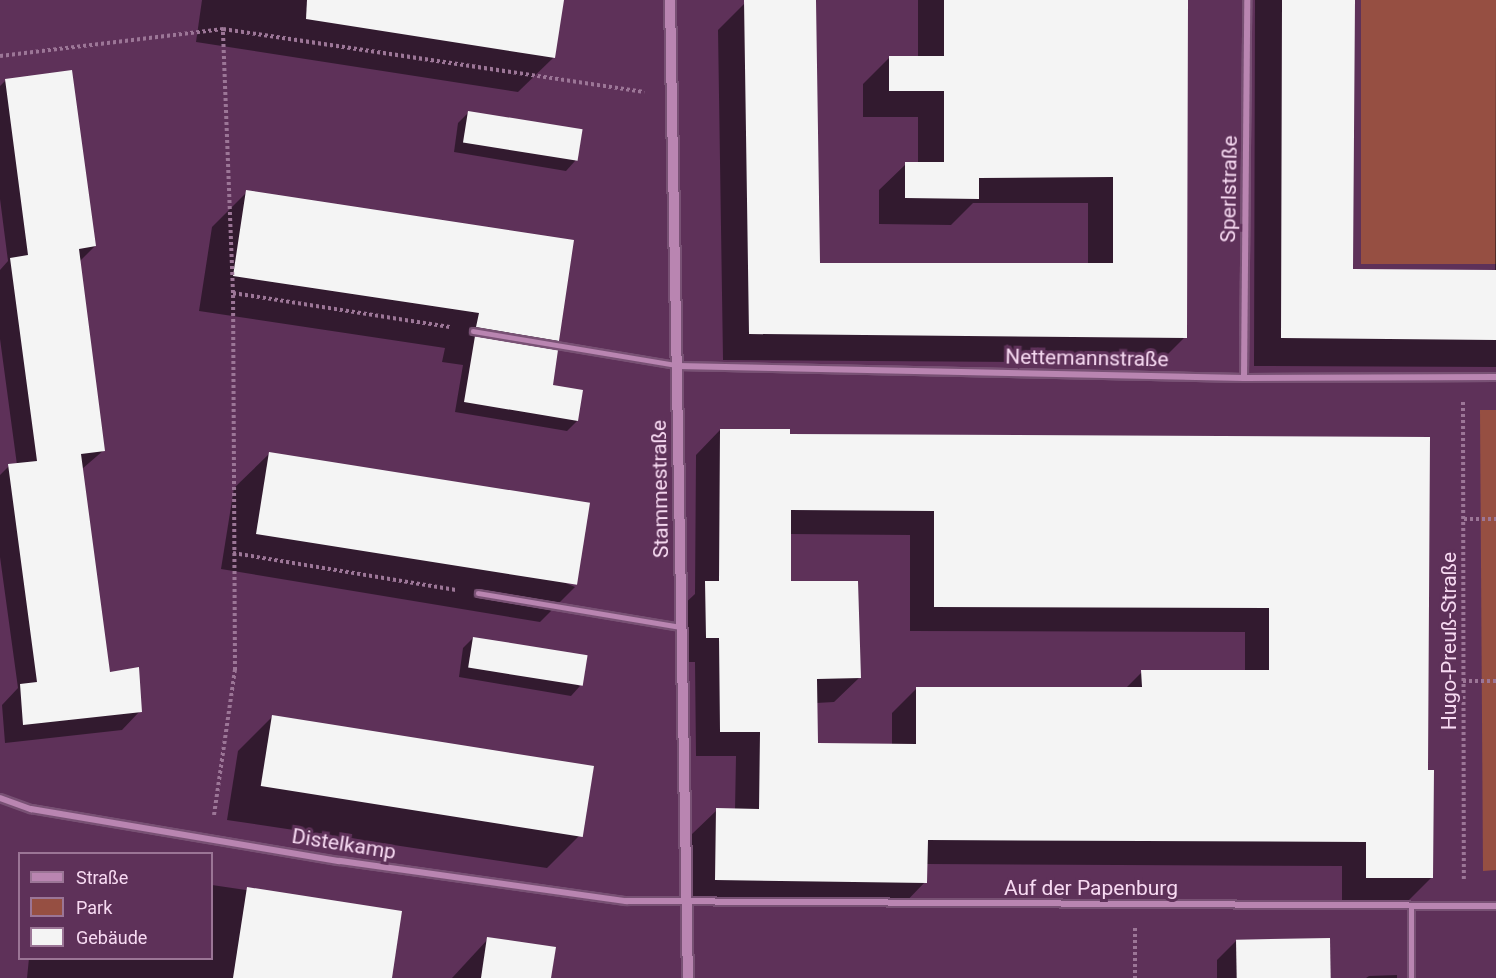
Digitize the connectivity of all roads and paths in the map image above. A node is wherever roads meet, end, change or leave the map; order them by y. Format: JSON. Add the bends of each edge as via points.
{"nodes":[{"id":1,"x":670,"y":0,"type":"edge"},
{"id":2,"x":1247,"y":0,"type":"edge"},
{"id":3,"x":223,"y":28,"type":"junction"},
{"id":4,"x":0,"y":56,"type":"edge"},
{"id":5,"x":671,"y":97,"type":"junction"},
{"id":6,"x":232,"y":293,"type":"junction"},
{"id":7,"x":473,"y":331,"type":"joint"},
{"id":8,"x":678,"y":366,"type":"junction"},
{"id":9,"x":1496,"y":376,"type":"edge"},
{"id":10,"x":1462,"y":377,"type":"junction"},
{"id":11,"x":1244,"y":378,"type":"junction"},
{"id":12,"x":1464,"y":519,"type":"junction"},
{"id":13,"x":1496,"y":519,"type":"edge"},
{"id":14,"x":233,"y":553,"type":"junction"},
{"id":15,"x":478,"y":593,"type":"joint"},
{"id":16,"x":681,"y":627,"type":"junction"},
{"id":17,"x":1463,"y":681,"type":"junction"},
{"id":18,"x":1496,"y":681,"type":"edge"},
{"id":19,"x":0,"y":798,"type":"edge"},
{"id":20,"x":211,"y":838,"type":"junction"},
{"id":21,"x":686,"y":903,"type":"junction"},
{"id":22,"x":1134,"y":904,"type":"junction"},
{"id":23,"x":1411,"y":906,"type":"junction"},
{"id":24,"x":1464,"y":906,"type":"junction"},
{"id":25,"x":1496,"y":906,"type":"edge"},
{"id":26,"x":688,"y":978,"type":"edge"},
{"id":27,"x":1135,"y":978,"type":"edge"},
{"id":28,"x":1411,"y":978,"type":"edge"}],
"edges":[{"from":1,"to":5,"type":"street","name":"Stammestraße"},
{"from":2,"to":11,"type":"street","name":"Sperlstraße"},
{"from":3,"to":4,"type":"path"},
{"from":3,"to":5,"type":"path"},
{"from":3,"to":6,"type":"path"},
{"from":5,"to":8,"type":"street","name":"Stammestraße"},
{"from":6,"to":7,"type":"path"},
{"from":6,"to":14,"type":"path"},
{"from":7,"to":8,"type":"lane"},
{"from":8,"to":11,"type":"street","name":"Nettemannstraße"},
{"from":8,"to":16,"type":"street","name":"Stammestraße"},
{"from":9,"to":10,"type":"street","name":"Nettemannstraße"},
{"from":10,"to":11,"type":"street","name":"Nettemannstraße"},
{"from":10,"to":12,"type":"path","name":"Hugo-Preuß-Straße"},
{"from":12,"to":13,"type":"path"},
{"from":12,"to":17,"type":"path","name":"Hugo-Preuß-Straße"},
{"from":14,"to":15,"type":"path"},
{"from":14,"to":20,"type":"path","via":[[235,670]]},
{"from":15,"to":16,"type":"lane"},
{"from":16,"to":21,"type":"street","name":"Stammestraße"},
{"from":17,"to":18,"type":"path"},
{"from":17,"to":24,"type":"path","name":"Hugo-Preuß-Straße"},
{"from":19,"to":20,"type":"street","name":"Distelkamp","via":[[31,809]]},
{"from":20,"to":21,"type":"street","name":"Distelkamp","via":[[479,883],[626,901]]},
{"from":21,"to":22,"type":"street","name":"Auf der Papenburg"},
{"from":21,"to":26,"type":"street","name":"Stammestraße"},
{"from":22,"to":23,"type":"street","name":"Auf der Papenburg"},
{"from":22,"to":27,"type":"path"},
{"from":23,"to":24,"type":"street","name":"Auf der Papenburg"},
{"from":23,"to":28,"type":"lane"},
{"from":24,"to":25,"type":"street","name":"Auf der Papenburg"}]}
